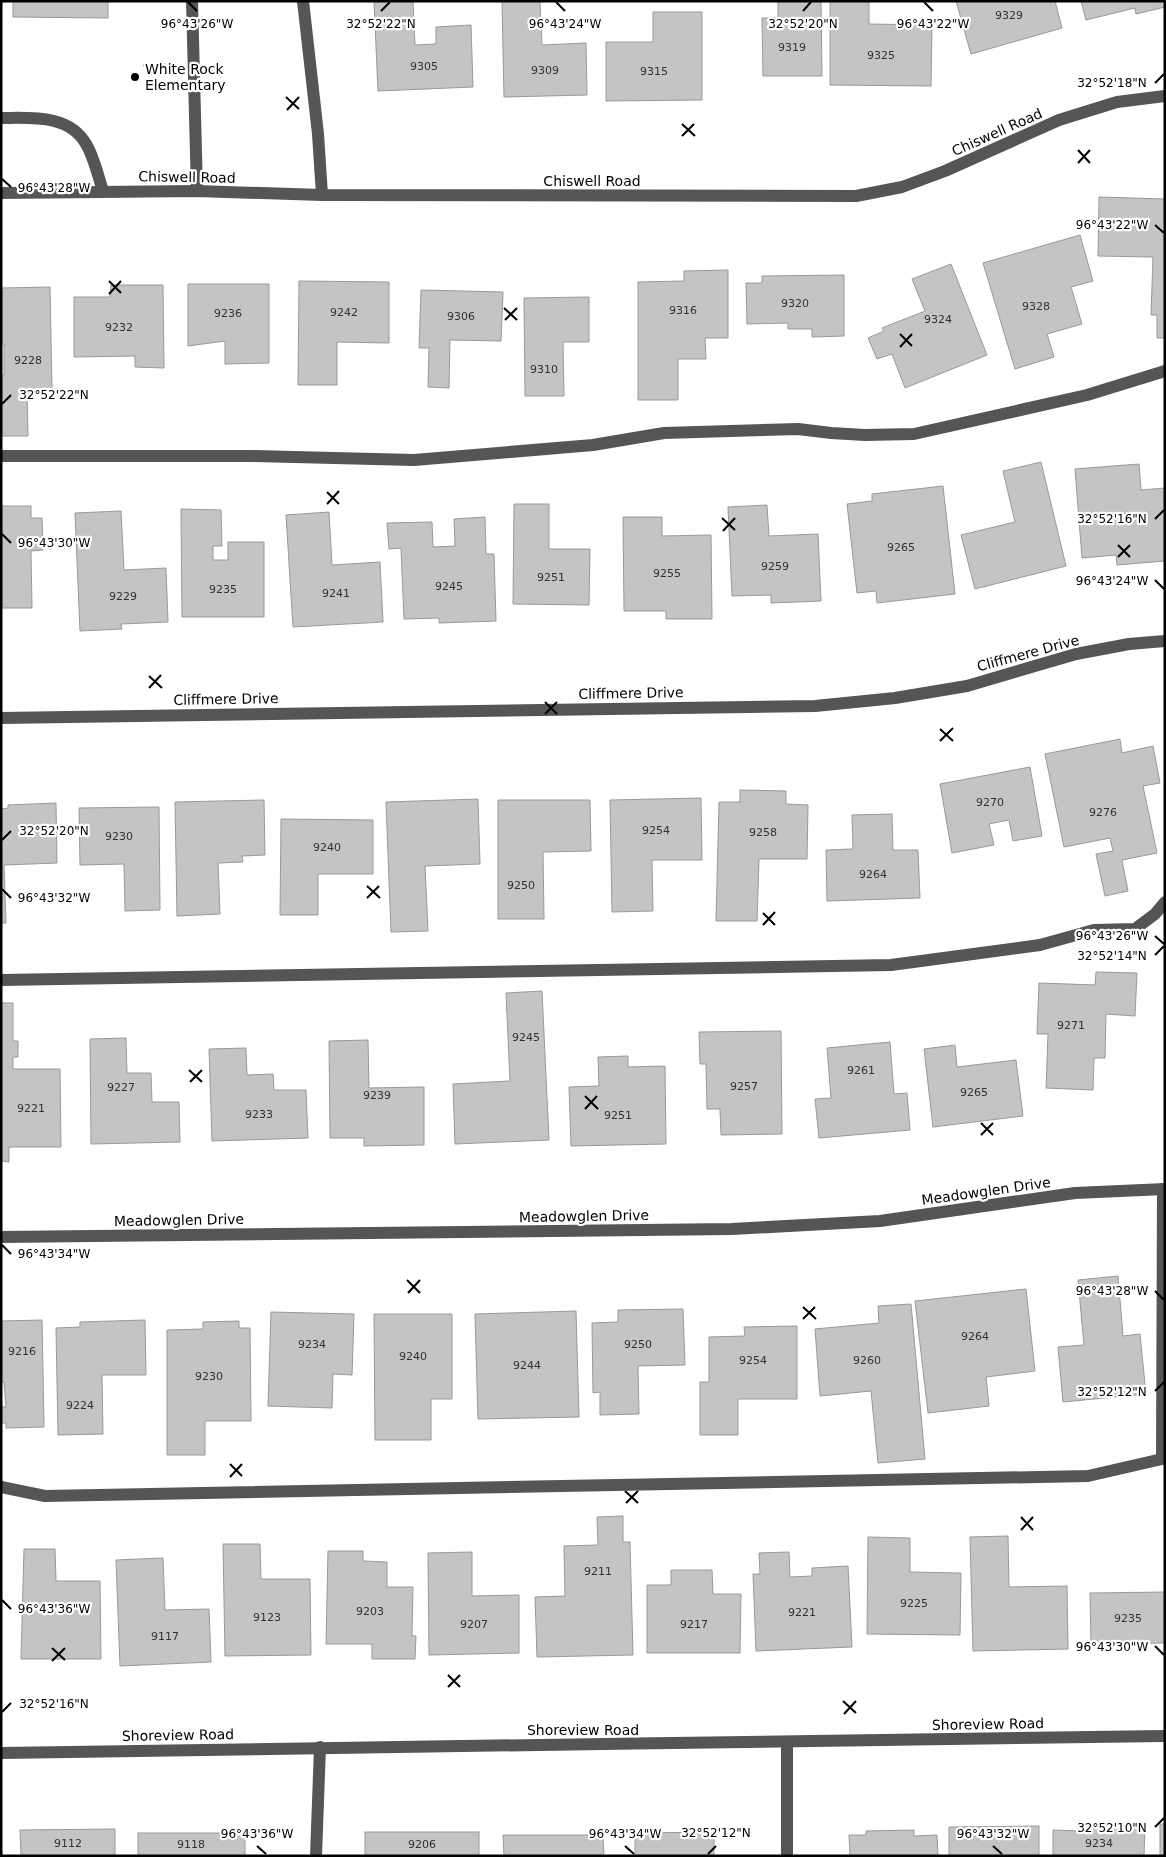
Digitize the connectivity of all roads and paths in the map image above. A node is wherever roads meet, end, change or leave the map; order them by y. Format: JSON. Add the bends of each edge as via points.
{"nodes":[{"id":1,"x":192,"y":1,"type":"edge"},
{"id":2,"x":303,"y":1,"type":"edge"},
{"id":3,"x":1165,"y":96,"type":"edge"},
{"id":4,"x":1,"y":118,"type":"edge"},
{"id":5,"x":103,"y":191,"type":"junction"},
{"id":6,"x":196,"y":191,"type":"junction"},
{"id":7,"x":1,"y":193,"type":"edge"},
{"id":8,"x":322,"y":195,"type":"junction"},
{"id":9,"x":1165,"y":370,"type":"edge"},
{"id":10,"x":1,"y":456,"type":"edge"},
{"id":11,"x":1165,"y":641,"type":"edge"},
{"id":12,"x":1,"y":718,"type":"edge"},
{"id":13,"x":1165,"y":902,"type":"edge"},
{"id":14,"x":1,"y":980,"type":"edge"},
{"id":15,"x":1164,"y":1189,"type":"edge"},
{"id":16,"x":1,"y":1237,"type":"edge"},
{"id":17,"x":1,"y":1487,"type":"edge"},
{"id":18,"x":1165,"y":1736,"type":"edge"},
{"id":19,"x":787,"y":1743,"type":"junction"},
{"id":20,"x":320,"y":1747,"type":"junction"},
{"id":21,"x":1,"y":1754,"type":"edge"},
{"id":22,"x":316,"y":1856,"type":"edge"},
{"id":23,"x":787,"y":1856,"type":"edge"}],
"edges":[{"from":1,"to":6,"type":"street"},
{"from":2,"to":8,"type":"street"},
{"from":3,"to":8,"type":"street","name":"Chiswell Road","via":[[1117,102],[1059,120],[945,171],[902,187],[856,196]]},
{"from":4,"to":5,"type":"street","via":[[55,120],[74,129],[86,144]]},
{"from":5,"to":6,"type":"street","name":"Chiswell Road"},
{"from":5,"to":7,"type":"street","name":"Chiswell Road"},
{"from":6,"to":8,"type":"street","name":"Chiswell Road"},
{"from":9,"to":10,"type":"street","via":[[1087,394],[914,434],[848,434],[798,429],[664,433],[593,445],[414,460]]},
{"from":11,"to":12,"type":"street","name":"Cliffmere Drive","via":[[1076,654],[967,686],[895,698],[814,706]]},
{"from":13,"to":14,"type":"street","via":[[1135,929],[1094,930],[1040,945],[891,965]]},
{"from":15,"to":16,"type":"street","name":"Meadowglen Drive","via":[[1076,1193],[880,1221],[732,1229]]},
{"from":15,"to":17,"type":"street","via":[[1162,1459],[1088,1476],[45,1496]]},
{"from":18,"to":19,"type":"street","name":"Shoreview Road"},
{"from":19,"to":20,"type":"street","name":"Shoreview Road"},
{"from":19,"to":23,"type":"street"},
{"from":20,"to":21,"type":"street","name":"Shoreview Road"},
{"from":20,"to":22,"type":"street"}]}
